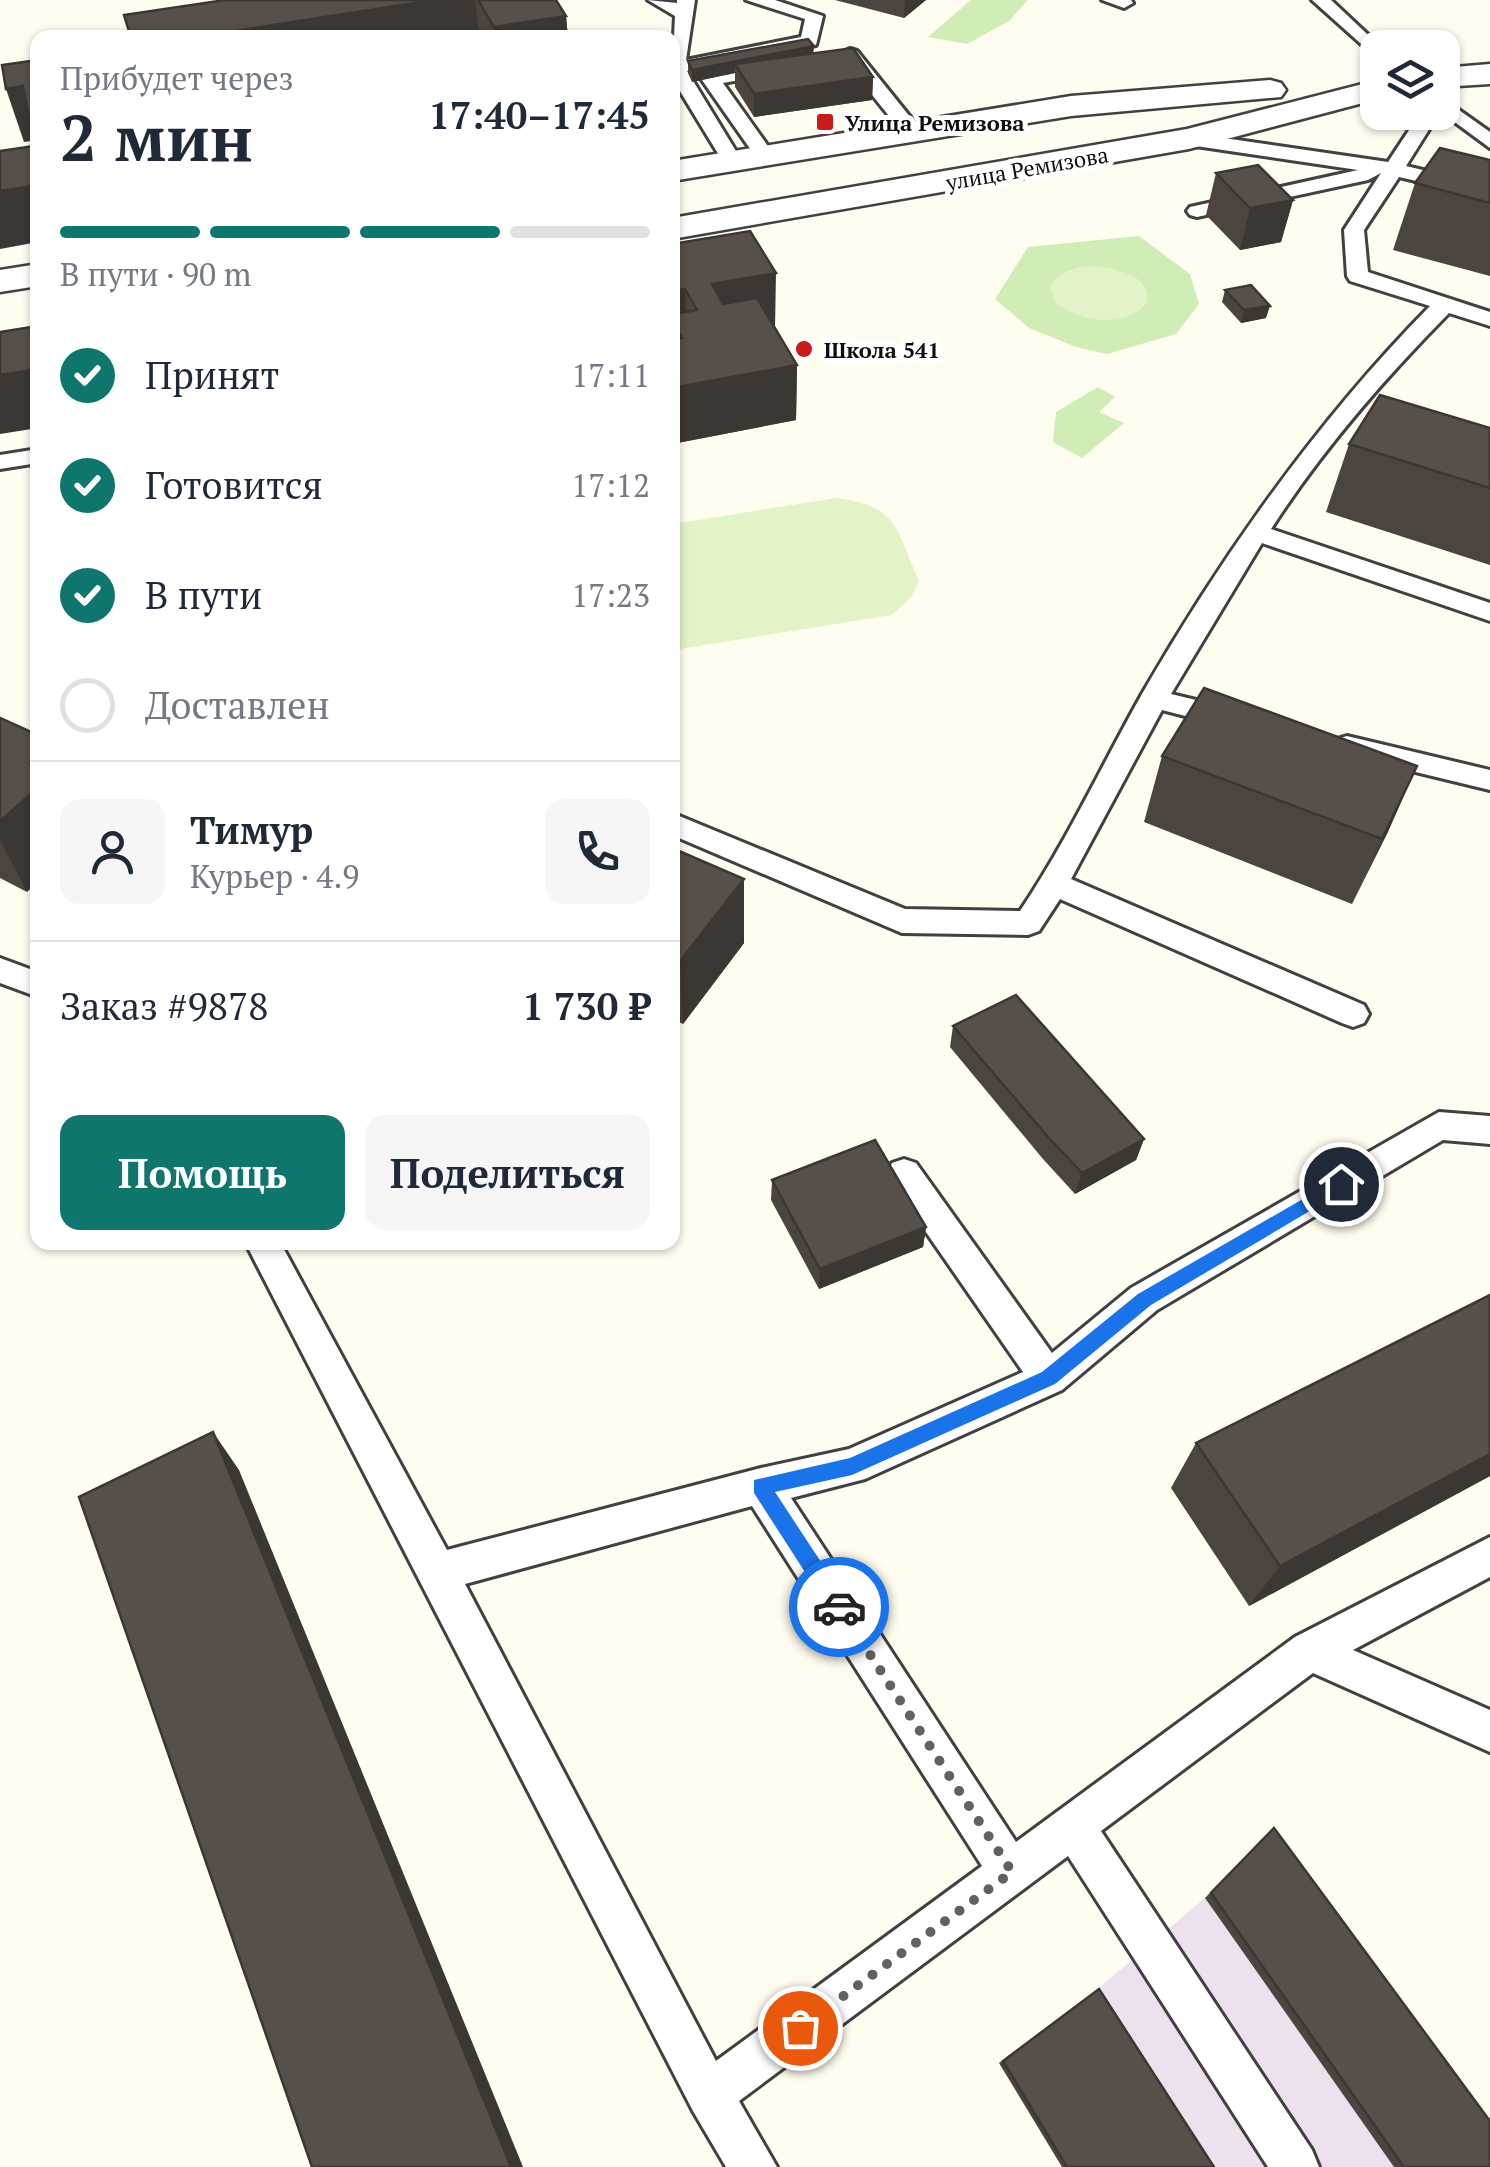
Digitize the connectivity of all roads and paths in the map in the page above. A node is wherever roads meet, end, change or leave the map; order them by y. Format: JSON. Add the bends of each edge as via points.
{"nodes":[{"id":1,"x":657,"y":0,"type":"edge"},
{"id":2,"x":756,"y":0,"type":"edge"},
{"id":3,"x":1321,"y":0,"type":"edge"},
{"id":4,"x":685,"y":7,"type":"edge"},
{"id":5,"x":680,"y":35,"type":"edge"},
{"id":6,"x":1360,"y":37,"type":"edge"},
{"id":7,"x":680,"y":67,"type":"edge"},
{"id":8,"x":1490,"y":74,"type":"edge"},
{"id":9,"x":680,"y":75,"type":"edge"},
{"id":10,"x":1460,"y":76,"type":"edge"},
{"id":11,"x":1360,"y":87,"type":"edge"},
{"id":12,"x":1360,"y":91,"type":"edge"},
{"id":13,"x":1188,"y":98,"type":"junction"},
{"id":14,"x":1071,"y":106,"type":"junction"},
{"id":15,"x":1460,"y":118,"type":"edge"},
{"id":16,"x":1419,"y":130,"type":"edge"},
{"id":17,"x":912,"y":132,"type":"junction"},
{"id":18,"x":1204,"y":135,"type":"junction"},
{"id":19,"x":1490,"y":142,"type":"edge"},
{"id":20,"x":1114,"y":153,"type":"junction"},
{"id":21,"x":748,"y":159,"type":"junction"},
{"id":22,"x":1392,"y":169,"type":"junction"},
{"id":23,"x":680,"y":171,"type":"edge"},
{"id":24,"x":1490,"y":192,"type":"edge"},
{"id":25,"x":1196,"y":212,"type":"dead end"},
{"id":26,"x":680,"y":228,"type":"edge"},
{"id":27,"x":30,"y":277,"type":"edge"},
{"id":28,"x":0,"y":282,"type":"edge"},
{"id":29,"x":1444,"y":304,"type":"junction"},
{"id":30,"x":1490,"y":318,"type":"edge"},
{"id":31,"x":1346,"y":406,"type":"junction"},
{"id":32,"x":1382,"y":417,"type":"edge"},
{"id":33,"x":30,"y":457,"type":"edge"},
{"id":34,"x":0,"y":462,"type":"edge"},
{"id":35,"x":1258,"y":533,"type":"junction"},
{"id":36,"x":1490,"y":612,"type":"edge"},
{"id":37,"x":1154,"y":699,"type":"junction"},
{"id":38,"x":1268,"y":727,"type":"edge"},
{"id":39,"x":1326,"y":740,"type":"edge"},
{"id":40,"x":1490,"y":780,"type":"edge"},
{"id":41,"x":680,"y":826,"type":"edge"},
{"id":42,"x":1054,"y":884,"type":"junction"},
{"id":43,"x":0,"y":970,"type":"edge"},
{"id":44,"x":30,"y":982,"type":"edge"},
{"id":45,"x":1354,"y":1014,"type":"dead end"},
{"id":46,"x":1490,"y":1130,"type":"edge"},
{"id":47,"x":904,"y":1173,"type":"dead end"},
{"id":48,"x":266,"y":1250,"type":"edge"},
{"id":49,"x":1048,"y":1378,"type":"junction"},
{"id":50,"x":760,"y":1486,"type":"junction"},
{"id":51,"x":1490,"y":1556,"type":"edge"},
{"id":52,"x":438,"y":1572,"type":"junction"},
{"id":53,"x":1309,"y":1651,"type":"junction"},
{"id":54,"x":1490,"y":1731,"type":"edge"},
{"id":55,"x":1074,"y":1826,"type":"junction"},
{"id":56,"x":1012,"y":1872,"type":"junction"},
{"id":57,"x":709,"y":2095,"type":"junction"},
{"id":58,"x":753,"y":2167,"type":"edge"},
{"id":59,"x":1295,"y":2167,"type":"edge"}],
"edges":[{"from":1,"to":4,"type":"lane"},
{"from":2,"to":7,"type":"lane","via":[[814,16],[810,41]]},
{"from":3,"to":6,"type":"lane"},
{"from":4,"to":5,"type":"lane"},
{"from":8,"to":10,"type":"street"},
{"from":9,"to":21,"type":"lane"},
{"from":11,"to":13,"type":"street","name":"улица Ремизова"},
{"from":12,"to":18,"type":"street","name":"улица Ремизова"},
{"from":13,"to":14,"type":"street","name":"улица Ремизова"},
{"from":13,"to":18,"type":"street","via":[[1170,106],[1171,119]]},
{"from":14,"to":17,"type":"street","name":"улица Ремизова"},
{"from":14,"to":20,"type":"street","via":[[1116,110],[1138,122],[1137,144]]},
{"from":15,"to":19,"type":"lane"},
{"from":16,"to":22,"type":"lane"},
{"from":17,"to":21,"type":"street","name":"улица Ремизова"},
{"from":17,"to":21,"type":"lane","via":[[850,55],[711,80]]},
{"from":18,"to":20,"type":"street","name":"улица Ремизова"},
{"from":18,"to":22,"type":"lane"},
{"from":20,"to":26,"type":"street","name":"улица Ремизова"},
{"from":21,"to":23,"type":"street","name":"улица Ремизова"},
{"from":22,"to":24,"type":"lane"},
{"from":22,"to":25,"type":"lane"},
{"from":22,"to":29,"type":"lane","via":[[1354,230],[1358,276]]},
{"from":27,"to":28,"type":"street"},
{"from":29,"to":30,"type":"lane"},
{"from":29,"to":31,"type":"lane"},
{"from":31,"to":32,"type":"lane"},
{"from":31,"to":35,"type":"lane"},
{"from":33,"to":34,"type":"lane"},
{"from":35,"to":36,"type":"lane"},
{"from":35,"to":37,"type":"lane"},
{"from":37,"to":38,"type":"lane"},
{"from":37,"to":42,"type":"lane"},
{"from":39,"to":40,"type":"lane"},
{"from":41,"to":42,"type":"lane","via":[[902,921],[1028,923]]},
{"from":42,"to":45,"type":"lane"},
{"from":43,"to":44,"type":"lane"},
{"from":46,"to":49,"type":"lane","via":[[1439,1126],[1144,1299]]},
{"from":47,"to":49,"type":"lane"},
{"from":48,"to":52,"type":"lane"},
{"from":49,"to":50,"type":"lane","via":[[852,1466]]},
{"from":50,"to":52,"type":"lane"},
{"from":50,"to":56,"type":"lane"},
{"from":51,"to":53,"type":"lane"},
{"from":52,"to":57,"type":"lane"},
{"from":53,"to":54,"type":"lane"},
{"from":53,"to":55,"type":"lane"},
{"from":55,"to":56,"type":"lane"},
{"from":55,"to":59,"type":"lane"},
{"from":56,"to":57,"type":"lane"},
{"from":57,"to":58,"type":"lane"}]}
